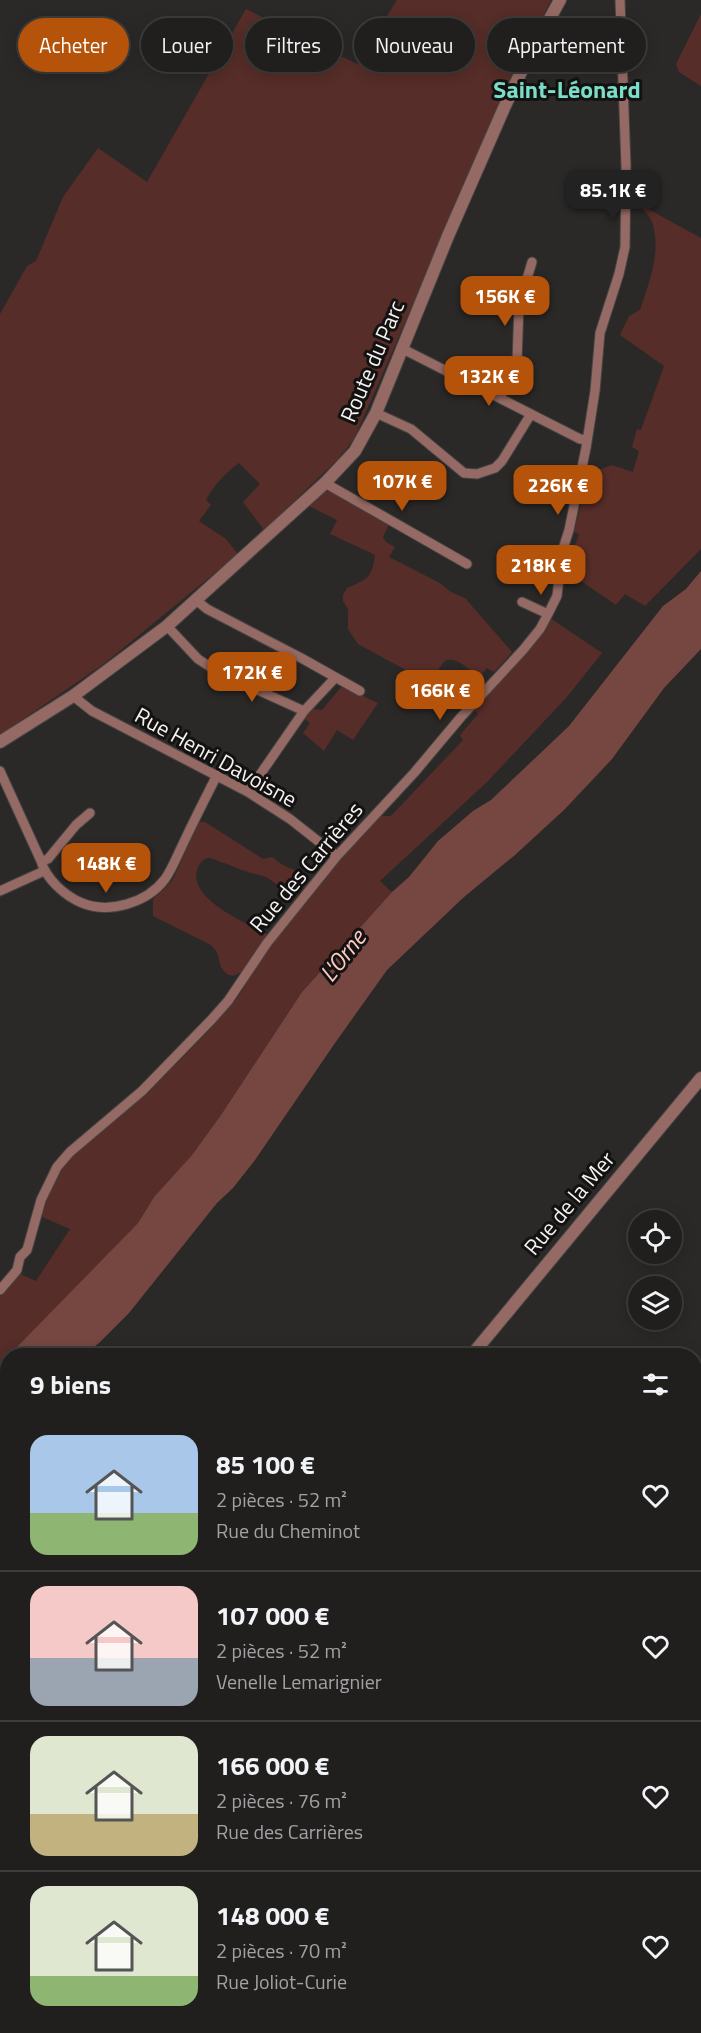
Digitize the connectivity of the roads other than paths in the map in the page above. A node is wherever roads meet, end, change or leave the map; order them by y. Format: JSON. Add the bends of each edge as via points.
{"nodes":[{"id":1,"x":560,"y":0,"type":"edge"},
{"id":2,"x":620,"y":0,"type":"edge"},
{"id":3,"x":532,"y":262,"type":"dead end"},
{"id":4,"x":401,"y":348,"type":"junction"},
{"id":5,"x":500,"y":398,"type":"junction"},
{"id":6,"x":376,"y":413,"type":"junction"},
{"id":7,"x":531,"y":414,"type":"junction"},
{"id":8,"x":587,"y":440,"type":"junction"},
{"id":9,"x":325,"y":483,"type":"junction"},
{"id":10,"x":467,"y":564,"type":"dead end"},
{"id":11,"x":196,"y":600,"type":"junction"},
{"id":12,"x":522,"y":602,"type":"dead end"},
{"id":13,"x":548,"y":614,"type":"junction"},
{"id":14,"x":167,"y":626,"type":"junction"},
{"id":15,"x":335,"y":678,"type":"junction"},
{"id":16,"x":360,"y":691,"type":"dead end"},
{"id":17,"x":73,"y":696,"type":"junction"},
{"id":18,"x":304,"y":711,"type":"junction"},
{"id":19,"x":0,"y":742,"type":"edge"},
{"id":20,"x":0,"y":771,"type":"edge"},
{"id":21,"x":217,"y":775,"type":"junction"},
{"id":22,"x":248,"y":792,"type":"junction"},
{"id":23,"x":90,"y":813,"type":"dead end"},
{"id":24,"x":337,"y":856,"type":"junction"},
{"id":25,"x":41,"y":861,"type":"junction"},
{"id":26,"x":44,"y":871,"type":"junction"},
{"id":27,"x":0,"y":891,"type":"edge"},
{"id":28,"x":701,"y":1078,"type":"edge"},
{"id":29,"x":0,"y":1290,"type":"edge"},
{"id":30,"x":478,"y":1348,"type":"edge"}],
"edges":[{"from":1,"to":4,"type":"street","name":"Route du Parc","via":[[504,108]]},
{"from":2,"to":8,"type":"street","name":"Rue des Carrières","via":[[626,232],[619,274],[600,333]]},
{"from":3,"to":5,"type":"street","via":[[519,305],[517,362]]},
{"from":4,"to":5,"type":"street"},
{"from":4,"to":6,"type":"street","name":"Route du Parc"},
{"from":5,"to":7,"type":"street"},
{"from":6,"to":7,"type":"street","via":[[411,429],[464,473],[477,474],[502,461]]},
{"from":6,"to":9,"type":"street","name":"Route du Parc","via":[[355,451]]},
{"from":7,"to":8,"type":"street"},
{"from":8,"to":13,"type":"street","name":"Rue des Carrières","via":[[562,552],[557,596]]},
{"from":9,"to":10,"type":"street"},
{"from":9,"to":11,"type":"street","name":"Route du Parc"},
{"from":11,"to":14,"type":"street","name":"Route du Parc"},
{"from":11,"to":15,"type":"street"},
{"from":12,"to":13,"type":"street"},
{"from":13,"to":24,"type":"street","name":"Rue des Carrières","via":[[523,650]]},
{"from":14,"to":17,"type":"street","name":"Route du Parc"},
{"from":14,"to":18,"type":"street","via":[[198,659],[218,672]]},
{"from":15,"to":16,"type":"street"},
{"from":15,"to":18,"type":"street"},
{"from":17,"to":19,"type":"street","name":"Route du Parc"},
{"from":17,"to":21,"type":"street","name":"Rue Henri Davoisne","via":[[92,711]]},
{"from":18,"to":22,"type":"street"},
{"from":20,"to":25,"type":"street"},
{"from":21,"to":22,"type":"street","name":"Rue Henri Davoisne"},
{"from":21,"to":26,"type":"street","via":[[165,880],[144,896],[115,907],[90,906],[66,893]]},
{"from":22,"to":24,"type":"street","name":"Rue Henri Davoisne"},
{"from":23,"to":25,"type":"street","via":[[48,859]]},
{"from":24,"to":29,"type":"street","name":"Rue des Carrières","via":[[212,1019],[142,1091],[57,1167],[41,1200],[27,1250]]},
{"from":25,"to":26,"type":"street"},
{"from":26,"to":27,"type":"street"},
{"from":28,"to":30,"type":"street","name":"Rue de la Mer"}]}
